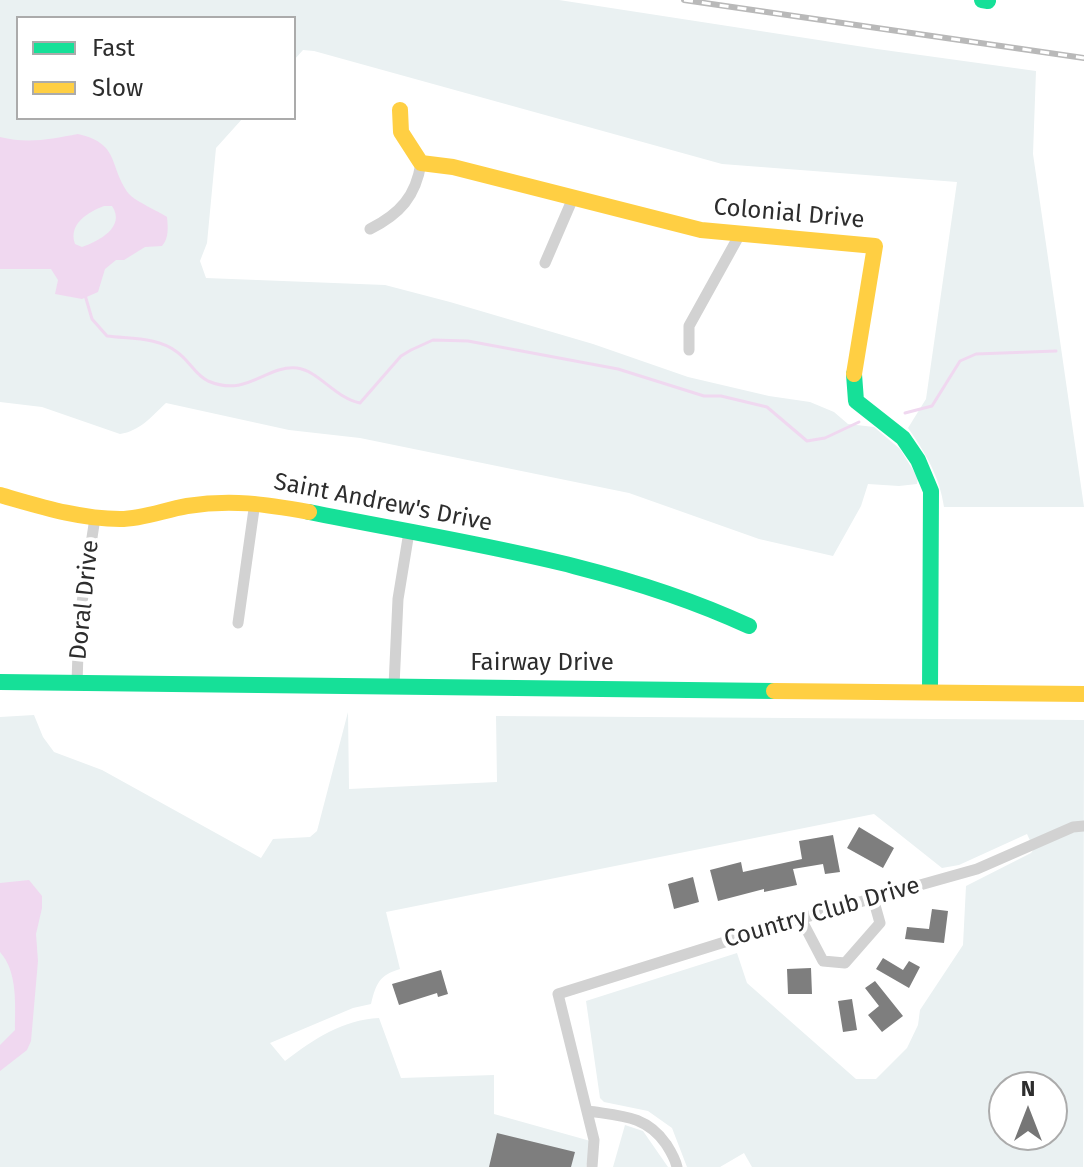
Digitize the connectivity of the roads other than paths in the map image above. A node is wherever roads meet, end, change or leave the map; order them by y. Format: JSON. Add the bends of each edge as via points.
{"nodes":[{"id":1,"x":400,"y":110,"type":"dead end"},
{"id":2,"x":421,"y":163,"type":"junction"},
{"id":3,"x":573,"y":198,"type":"junction"},
{"id":4,"x":370,"y":229,"type":"dead end"},
{"id":5,"x":740,"y":234,"type":"junction"},
{"id":6,"x":545,"y":263,"type":"dead end"},
{"id":7,"x":689,"y":350,"type":"dead end"},
{"id":8,"x":0,"y":495,"type":"edge"},
{"id":9,"x":255,"y":502,"type":"junction"},
{"id":10,"x":95,"y":518,"type":"junction"},
{"id":11,"x":409,"y":532,"type":"junction"},
{"id":12,"x":238,"y":623,"type":"dead end"},
{"id":13,"x":749,"y":626,"type":"dead end"},
{"id":14,"x":0,"y":682,"type":"edge"},
{"id":15,"x":77,"y":683,"type":"junction"},
{"id":16,"x":394,"y":686,"type":"junction"},
{"id":17,"x":930,"y":690,"type":"junction"},
{"id":18,"x":1084,"y":694,"type":"edge"},
{"id":19,"x":1084,"y":826,"type":"edge"},
{"id":20,"x":873,"y":898,"type":"junction"},
{"id":21,"x":801,"y":919,"type":"junction"},
{"id":22,"x":588,"y":1111,"type":"junction"},
{"id":23,"x":592,"y":1167,"type":"edge"},
{"id":24,"x":677,"y":1167,"type":"edge"}],
"edges":[{"from":1,"to":2,"type":"street","via":[[401,132]]},
{"from":2,"to":3,"type":"street","name":"Colonial Drive"},
{"from":2,"to":4,"type":"street","via":[[418,185],[393,217]]},
{"from":3,"to":5,"type":"street","name":"Colonial Drive","via":[[701,230]]},
{"from":3,"to":6,"type":"street"},
{"from":5,"to":7,"type":"street","via":[[689,326]]},
{"from":5,"to":17,"type":"street","name":"Colonial Drive","via":[[875,246],[854,375],[856,401],[907,441],[931,491]]},
{"from":8,"to":10,"type":"street","name":"Saint Andrew's Drive"},
{"from":9,"to":10,"type":"street","name":"Saint Andrew's Drive"},
{"from":9,"to":11,"type":"street","name":"Saint Andrew's Drive"},
{"from":9,"to":12,"type":"street"},
{"from":10,"to":15,"type":"street","name":"Doral Drive","via":[[79,622]]},
{"from":11,"to":13,"type":"street","name":"Saint Andrew's Drive","via":[[643,583],[704,603]]},
{"from":11,"to":16,"type":"street","via":[[398,599]]},
{"from":14,"to":15,"type":"street","name":"Fairway Drive"},
{"from":15,"to":16,"type":"street","name":"Fairway Drive"},
{"from":16,"to":17,"type":"street","name":"Fairway Drive"},
{"from":17,"to":18,"type":"street","name":"Fairway Drive"},
{"from":19,"to":20,"type":"street","name":"Country Club Drive","via":[[977,869]]},
{"from":20,"to":21,"type":"street","name":"Country Club Drive"},
{"from":20,"to":21,"type":"street","via":[[880,923],[845,963],[823,961]]},
{"from":21,"to":22,"type":"street","name":"Country Club Drive","via":[[558,994]]},
{"from":22,"to":23,"type":"street"},
{"from":22,"to":24,"type":"street","via":[[636,1119],[656,1130]]}]}
